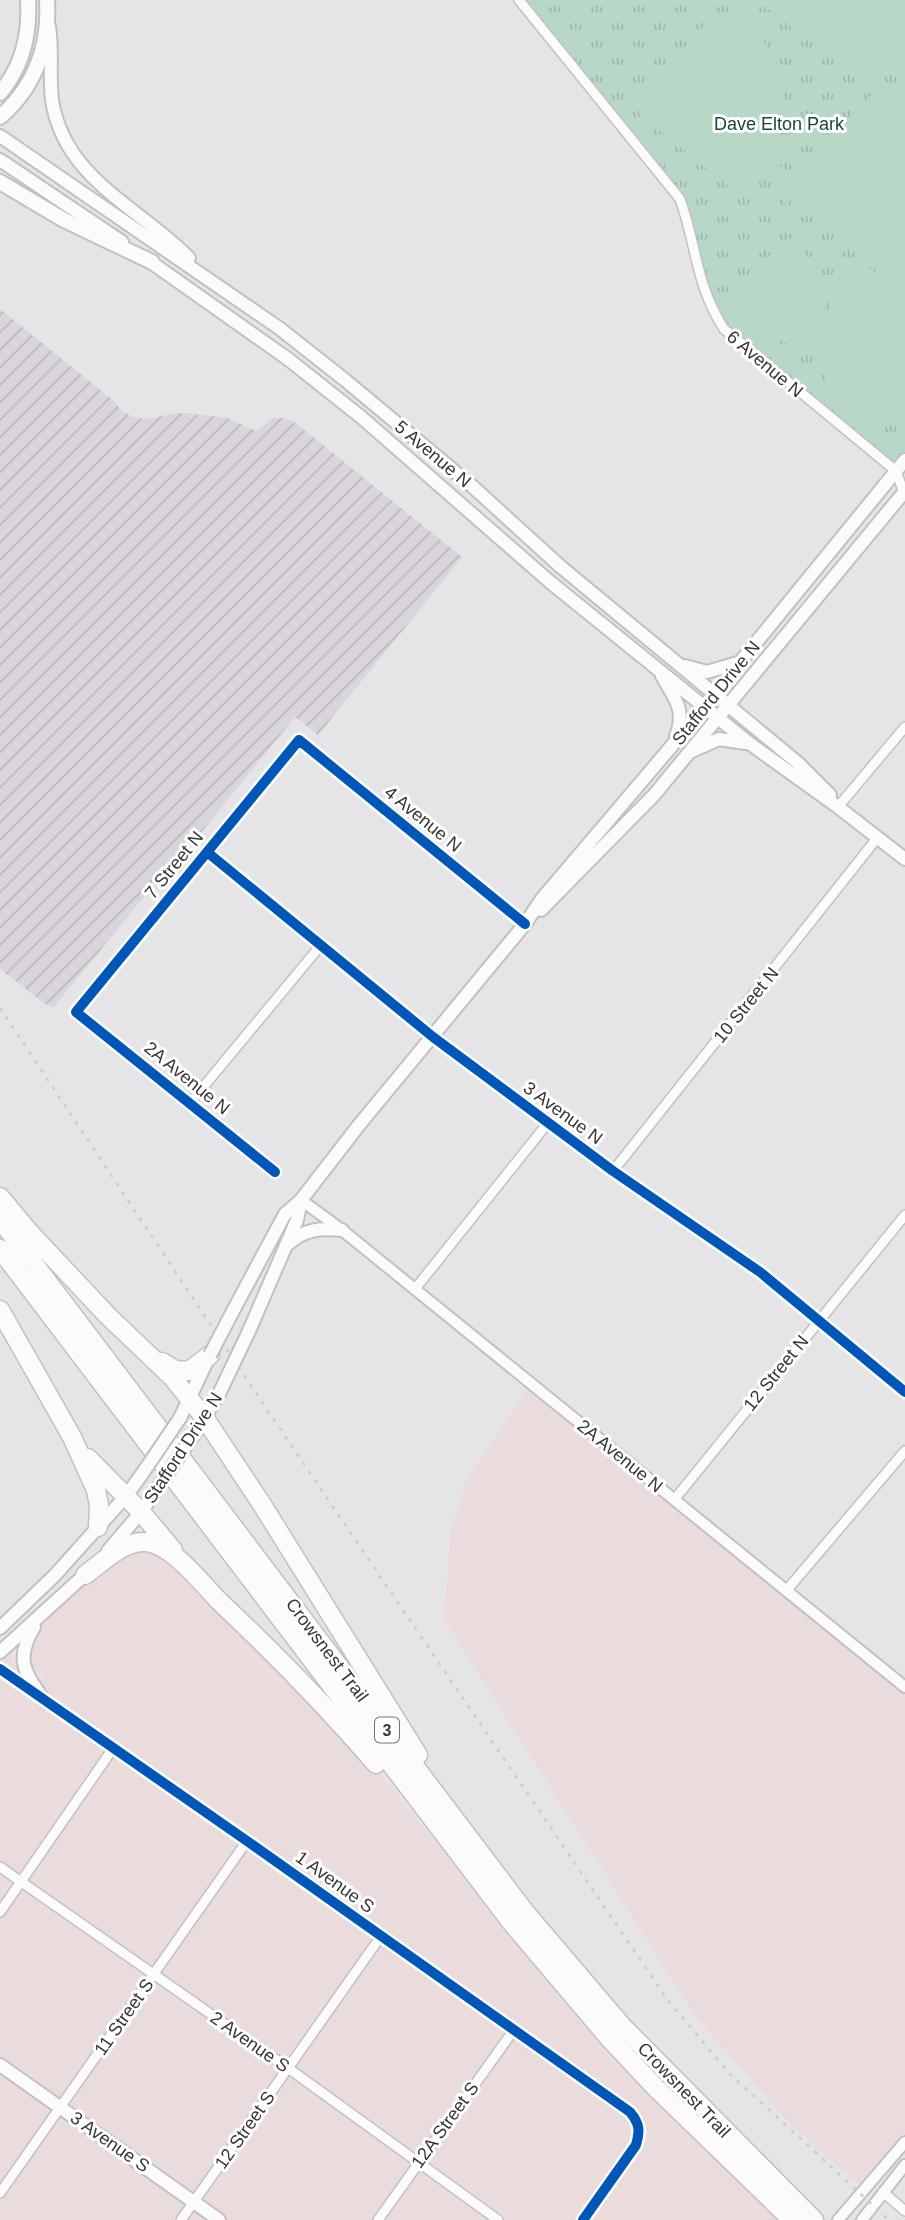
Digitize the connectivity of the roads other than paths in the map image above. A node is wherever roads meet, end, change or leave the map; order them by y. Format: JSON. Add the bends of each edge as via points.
{"nodes":[{"id":1,"x":28,"y":0,"type":"edge"},
{"id":2,"x":47,"y":0,"type":"edge"},
{"id":3,"x":519,"y":0,"type":"edge"},
{"id":4,"x":48,"y":19,"type":"junction"},
{"id":5,"x":0,"y":93,"type":"edge"},
{"id":6,"x":0,"y":117,"type":"edge"},
{"id":7,"x":0,"y":136,"type":"edge"},
{"id":8,"x":0,"y":159,"type":"edge"},
{"id":9,"x":0,"y":182,"type":"edge"},
{"id":10,"x":152,"y":262,"type":"junction"},
{"id":11,"x":209,"y":279,"type":"junction"},
{"id":12,"x":905,"y":460,"type":"edge"},
{"id":13,"x":896,"y":471,"type":"junction"},
{"id":14,"x":904,"y":494,"type":"edge"},
{"id":15,"x":676,"y":662,"type":"junction"},
{"id":16,"x":742,"y":662,"type":"junction"},
{"id":17,"x":659,"y":669,"type":"junction"},
{"id":18,"x":715,"y":694,"type":"junction"},
{"id":19,"x":728,"y":704,"type":"junction"},
{"id":20,"x":704,"y":707,"type":"junction"},
{"id":21,"x":717,"y":717,"type":"junction"},
{"id":22,"x":905,"y":727,"type":"edge"},
{"id":23,"x":299,"y":740,"type":"joint"},
{"id":24,"x":749,"y":743,"type":"junction"},
{"id":25,"x":670,"y":748,"type":"junction"},
{"id":26,"x":689,"y":752,"type":"junction"},
{"id":27,"x":838,"y":807,"type":"junction"},
{"id":28,"x":878,"y":837,"type":"junction"},
{"id":29,"x":207,"y":852,"type":"junction"},
{"id":30,"x":905,"y":859,"type":"edge"},
{"id":31,"x":524,"y":924,"type":"junction"},
{"id":32,"x":321,"y":945,"type":"junction"},
{"id":33,"x":76,"y":1012,"type":"joint"},
{"id":34,"x":433,"y":1037,"type":"junction"},
{"id":35,"x":190,"y":1103,"type":"junction"},
{"id":36,"x":547,"y":1124,"type":"junction"},
{"id":37,"x":613,"y":1171,"type":"junction"},
{"id":38,"x":275,"y":1172,"type":"dead end"},
{"id":39,"x":0,"y":1197,"type":"edge"},
{"id":40,"x":301,"y":1200,"type":"junction"},
{"id":41,"x":905,"y":1214,"type":"edge"},
{"id":42,"x":0,"y":1219,"type":"edge"},
{"id":43,"x":342,"y":1230,"type":"junction"},
{"id":44,"x":285,"y":1247,"type":"junction"},
{"id":45,"x":0,"y":1250,"type":"edge"},
{"id":46,"x":415,"y":1289,"type":"junction"},
{"id":47,"x":0,"y":1310,"type":"edge"},
{"id":48,"x":819,"y":1320,"type":"junction"},
{"id":49,"x":153,"y":1356,"type":"junction"},
{"id":50,"x":204,"y":1364,"type":"junction"},
{"id":51,"x":905,"y":1392,"type":"edge"},
{"id":52,"x":188,"y":1397,"type":"junction"},
{"id":53,"x":204,"y":1417,"type":"junction"},
{"id":54,"x":72,"y":1437,"type":"junction"},
{"id":55,"x":905,"y":1451,"type":"edge"},
{"id":56,"x":126,"y":1496,"type":"junction"},
{"id":57,"x":674,"y":1500,"type":"junction"},
{"id":58,"x":141,"y":1512,"type":"junction"},
{"id":59,"x":98,"y":1527,"type":"junction"},
{"id":60,"x":86,"y":1575,"type":"junction"},
{"id":61,"x":198,"y":1579,"type":"junction"},
{"id":62,"x":786,"y":1591,"type":"junction"},
{"id":63,"x":24,"y":1606,"type":"junction"},
{"id":64,"x":0,"y":1617,"type":"edge"},
{"id":65,"x":39,"y":1617,"type":"junction"},
{"id":66,"x":0,"y":1628,"type":"edge"},
{"id":67,"x":0,"y":1652,"type":"edge"},
{"id":68,"x":0,"y":1669,"type":"edge"},
{"id":69,"x":905,"y":1687,"type":"edge"},
{"id":70,"x":43,"y":1699,"type":"junction"},
{"id":71,"x":114,"y":1747,"type":"junction"},
{"id":72,"x":247,"y":1841,"type":"junction"},
{"id":73,"x":473,"y":1844,"type":"junction"},
{"id":74,"x":0,"y":1867,"type":"edge"},
{"id":75,"x":21,"y":1882,"type":"junction"},
{"id":76,"x":482,"y":1887,"type":"junction"},
{"id":77,"x":0,"y":1912,"type":"edge"},
{"id":78,"x":381,"y":1936,"type":"junction"},
{"id":79,"x":153,"y":1975,"type":"junction"},
{"id":80,"x":513,"y":2031,"type":"junction"},
{"id":81,"x":0,"y":2065,"type":"edge"},
{"id":82,"x":288,"y":2068,"type":"junction"},
{"id":83,"x":61,"y":2108,"type":"junction"},
{"id":84,"x":905,"y":2142,"type":"edge"},
{"id":85,"x":417,"y":2163,"type":"junction"},
{"id":86,"x":905,"y":2165,"type":"edge"},
{"id":87,"x":883,"y":2192,"type":"junction"},
{"id":88,"x":0,"y":2193,"type":"edge"},
{"id":89,"x":194,"y":2202,"type":"junction"},
{"id":90,"x":905,"y":2211,"type":"edge"},
{"id":91,"x":804,"y":2218,"type":"edge"},
{"id":92,"x":181,"y":2220,"type":"edge"},
{"id":93,"x":219,"y":2220,"type":"edge"},
{"id":94,"x":378,"y":2220,"type":"edge"},
{"id":95,"x":498,"y":2220,"type":"edge"},
{"id":96,"x":583,"y":2220,"type":"edge"},
{"id":97,"x":839,"y":2220,"type":"edge"},
{"id":98,"x":862,"y":2220,"type":"edge"}],
"edges":[{"from":1,"to":5,"type":"main road","via":[[22,57]]},
{"from":2,"to":4,"type":"main road"},
{"from":3,"to":13,"type":"street","name":"6 Avenue N","via":[[680,200],[703,291],[724,329]]},
{"from":4,"to":6,"type":"main road","via":[[32,78]]},
{"from":4,"to":11,"type":"main road","via":[[52,100],[70,151]]},
{"from":7,"to":11,"type":"main road","name":"5 Avenue N"},
{"from":8,"to":10,"type":"main road","name":"5 Avenue N"},
{"from":9,"to":10,"type":"main road","via":[[64,220]]},
{"from":10,"to":17,"type":"main road","name":"5 Avenue N","via":[[361,417],[550,582]]},
{"from":11,"to":15,"type":"main road","name":"5 Avenue N","via":[[279,328],[413,435]]},
{"from":12,"to":13,"type":"main road","name":"Stafford Drive N"},
{"from":13,"to":14,"type":"street"},
{"from":13,"to":16,"type":"main road","name":"Stafford Drive N"},
{"from":14,"to":19,"type":"main road","name":"Stafford Drive N"},
{"from":15,"to":16,"type":"main road","via":[[707,672]]},
{"from":15,"to":18,"type":"main road","name":"5 Avenue N"},
{"from":16,"to":18,"type":"main road","name":"Stafford Drive N"},
{"from":17,"to":20,"type":"main road","name":"5 Avenue N"},
{"from":17,"to":25,"type":"main road","via":[[681,715]]},
{"from":18,"to":19,"type":"main road","name":"5 Avenue N"},
{"from":18,"to":20,"type":"main road","name":"Stafford Drive N"},
{"from":19,"to":21,"type":"main road","name":"Stafford Drive N"},
{"from":19,"to":27,"type":"main road","name":"5 Avenue N","via":[[804,768]]},
{"from":20,"to":21,"type":"main road","name":"5 Avenue N"},
{"from":20,"to":25,"type":"main road","name":"Stafford Drive N"},
{"from":21,"to":24,"type":"main road","name":"5 Avenue N"},
{"from":21,"to":26,"type":"main road","name":"Stafford Drive N"},
{"from":22,"to":27,"type":"street"},
{"from":23,"to":29,"type":"street","name":"7 Street N"},
{"from":23,"to":31,"type":"street","name":"4 Avenue N"},
{"from":24,"to":26,"type":"main road","via":[[719,739]]},
{"from":24,"to":27,"type":"main road","name":"5 Avenue N"},
{"from":25,"to":31,"type":"main road","name":"Stafford Drive N"},
{"from":26,"to":31,"type":"main road","name":"Stafford Drive N","via":[[631,820]]},
{"from":27,"to":28,"type":"main road","name":"5 Avenue N"},
{"from":28,"to":30,"type":"main road","name":"5 Avenue N"},
{"from":28,"to":37,"type":"street","name":"10 Street N"},
{"from":29,"to":32,"type":"street","name":"3 Avenue N"},
{"from":29,"to":33,"type":"street","name":"7 Street N"},
{"from":31,"to":34,"type":"main road","name":"Stafford Drive N"},
{"from":32,"to":34,"type":"street","name":"3 Avenue N"},
{"from":32,"to":35,"type":"street"},
{"from":33,"to":35,"type":"street","name":"2A Avenue N"},
{"from":34,"to":36,"type":"street","name":"3 Avenue N"},
{"from":34,"to":40,"type":"main road","name":"Stafford Drive N"},
{"from":35,"to":38,"type":"street","name":"2A Avenue N"},
{"from":36,"to":37,"type":"street","name":"3 Avenue N"},
{"from":36,"to":46,"type":"street"},
{"from":37,"to":48,"type":"street","name":"3 Avenue N","via":[[760,1272]]},
{"from":39,"to":49,"type":"highway","via":[[108,1315]]},
{"from":40,"to":43,"type":"street","name":"2A Avenue N"},
{"from":40,"to":44,"type":"main road","name":"Stafford Drive N"},
{"from":40,"to":50,"type":"main road","name":"Stafford Drive N","bridge":true,"via":[[278,1222]]},
{"from":41,"to":48,"type":"street","name":"12 Street N"},
{"from":42,"to":73,"type":"highway","name":"Crowsnest Trail","number":"3"},
{"from":43,"to":44,"type":"main road","via":[[306,1231]]},
{"from":43,"to":46,"type":"street","name":"2A Avenue N"},
{"from":44,"to":53,"type":"main road","name":"Stafford Drive N","bridge":true,"via":[[219,1394]]},
{"from":45,"to":76,"type":"highway","name":"Crowsnest Trail","number":"3"},
{"from":46,"to":57,"type":"street","name":"2A Avenue N"},
{"from":47,"to":54,"type":"highway"},
{"from":48,"to":51,"type":"street","name":"3 Avenue N"},
{"from":48,"to":57,"type":"street","name":"12 Street N"},
{"from":49,"to":50,"type":"highway","via":[[175,1370],[189,1371]]},
{"from":49,"to":52,"type":"highway"},
{"from":50,"to":52,"type":"main road","name":"Stafford Drive N"},
{"from":52,"to":53,"type":"highway"},
{"from":52,"to":56,"type":"main road","name":"Stafford Drive N","bridge":true,"via":[[180,1419]]},
{"from":53,"to":58,"type":"main road","name":"Stafford Drive N","bridge":true},
{"from":53,"to":73,"type":"highway"},
{"from":54,"to":56,"type":"highway"},
{"from":54,"to":59,"type":"highway","via":[[96,1490]]},
{"from":55,"to":62,"type":"street"},
{"from":56,"to":58,"type":"highway"},
{"from":56,"to":59,"type":"main road","name":"Stafford Drive N"},
{"from":57,"to":62,"type":"street","name":"2A Avenue N"},
{"from":58,"to":60,"type":"main road","name":"Stafford Drive N"},
{"from":58,"to":61,"type":"highway"},
{"from":59,"to":63,"type":"main road","name":"Stafford Drive N"},
{"from":60,"to":61,"type":"highway","via":[[122,1549],[147,1542],[170,1553]]},
{"from":60,"to":65,"type":"main road","name":"Stafford Drive N"},
{"from":61,"to":76,"type":"highway","via":[[313,1692]]},
{"from":62,"to":69,"type":"street","name":"2A Avenue N"},
{"from":63,"to":64,"type":"main road"},
{"from":63,"to":66,"type":"main road","name":"Stafford Drive N"},
{"from":65,"to":67,"type":"main road","name":"Stafford Drive N"},
{"from":65,"to":70,"type":"main road","via":[[22,1652],[27,1676]]},
{"from":68,"to":70,"type":"street","name":"1 Avenue S"},
{"from":70,"to":71,"type":"street","name":"1 Avenue S"},
{"from":71,"to":72,"type":"street","name":"1 Avenue S"},
{"from":71,"to":75,"type":"street"},
{"from":72,"to":78,"type":"street","name":"1 Avenue S"},
{"from":72,"to":79,"type":"street","name":"11 Street S"},
{"from":73,"to":91,"type":"highway","name":"Crowsnest Trail","number":"3","via":[[524,1912],[623,2027]]},
{"from":74,"to":75,"type":"street","name":"2 Avenue S"},
{"from":75,"to":77,"type":"street"},
{"from":75,"to":79,"type":"street","name":"2 Avenue S"},
{"from":76,"to":91,"type":"highway","name":"Crowsnest Trail","number":"3","via":[[656,2088]]},
{"from":78,"to":80,"type":"street","name":"1 Avenue S"},
{"from":78,"to":82,"type":"street","name":"12 Street S"},
{"from":79,"to":82,"type":"street","name":"2 Avenue S"},
{"from":79,"to":83,"type":"street","name":"11 Street S"},
{"from":80,"to":85,"type":"street","name":"12A Street S"},
{"from":80,"to":96,"type":"street","name":"1 Avenue S","via":[[636,2120],[640,2132],[628,2158]]},
{"from":81,"to":83,"type":"main road","name":"3 Avenue S"},
{"from":82,"to":85,"type":"street","name":"2 Avenue S"},
{"from":82,"to":89,"type":"street","name":"12 Street S"},
{"from":83,"to":88,"type":"street","name":"11 Street S"},
{"from":83,"to":89,"type":"main road","name":"3 Avenue S"},
{"from":84,"to":97,"type":"street"},
{"from":85,"to":94,"type":"street","name":"12A Street S"},
{"from":85,"to":95,"type":"street","name":"2 Avenue S"},
{"from":86,"to":87,"type":"street"},
{"from":87,"to":90,"type":"street"},
{"from":87,"to":98,"type":"street"},
{"from":89,"to":92,"type":"street","name":"12 Street S"},
{"from":89,"to":93,"type":"main road","name":"3 Avenue S"}]}
